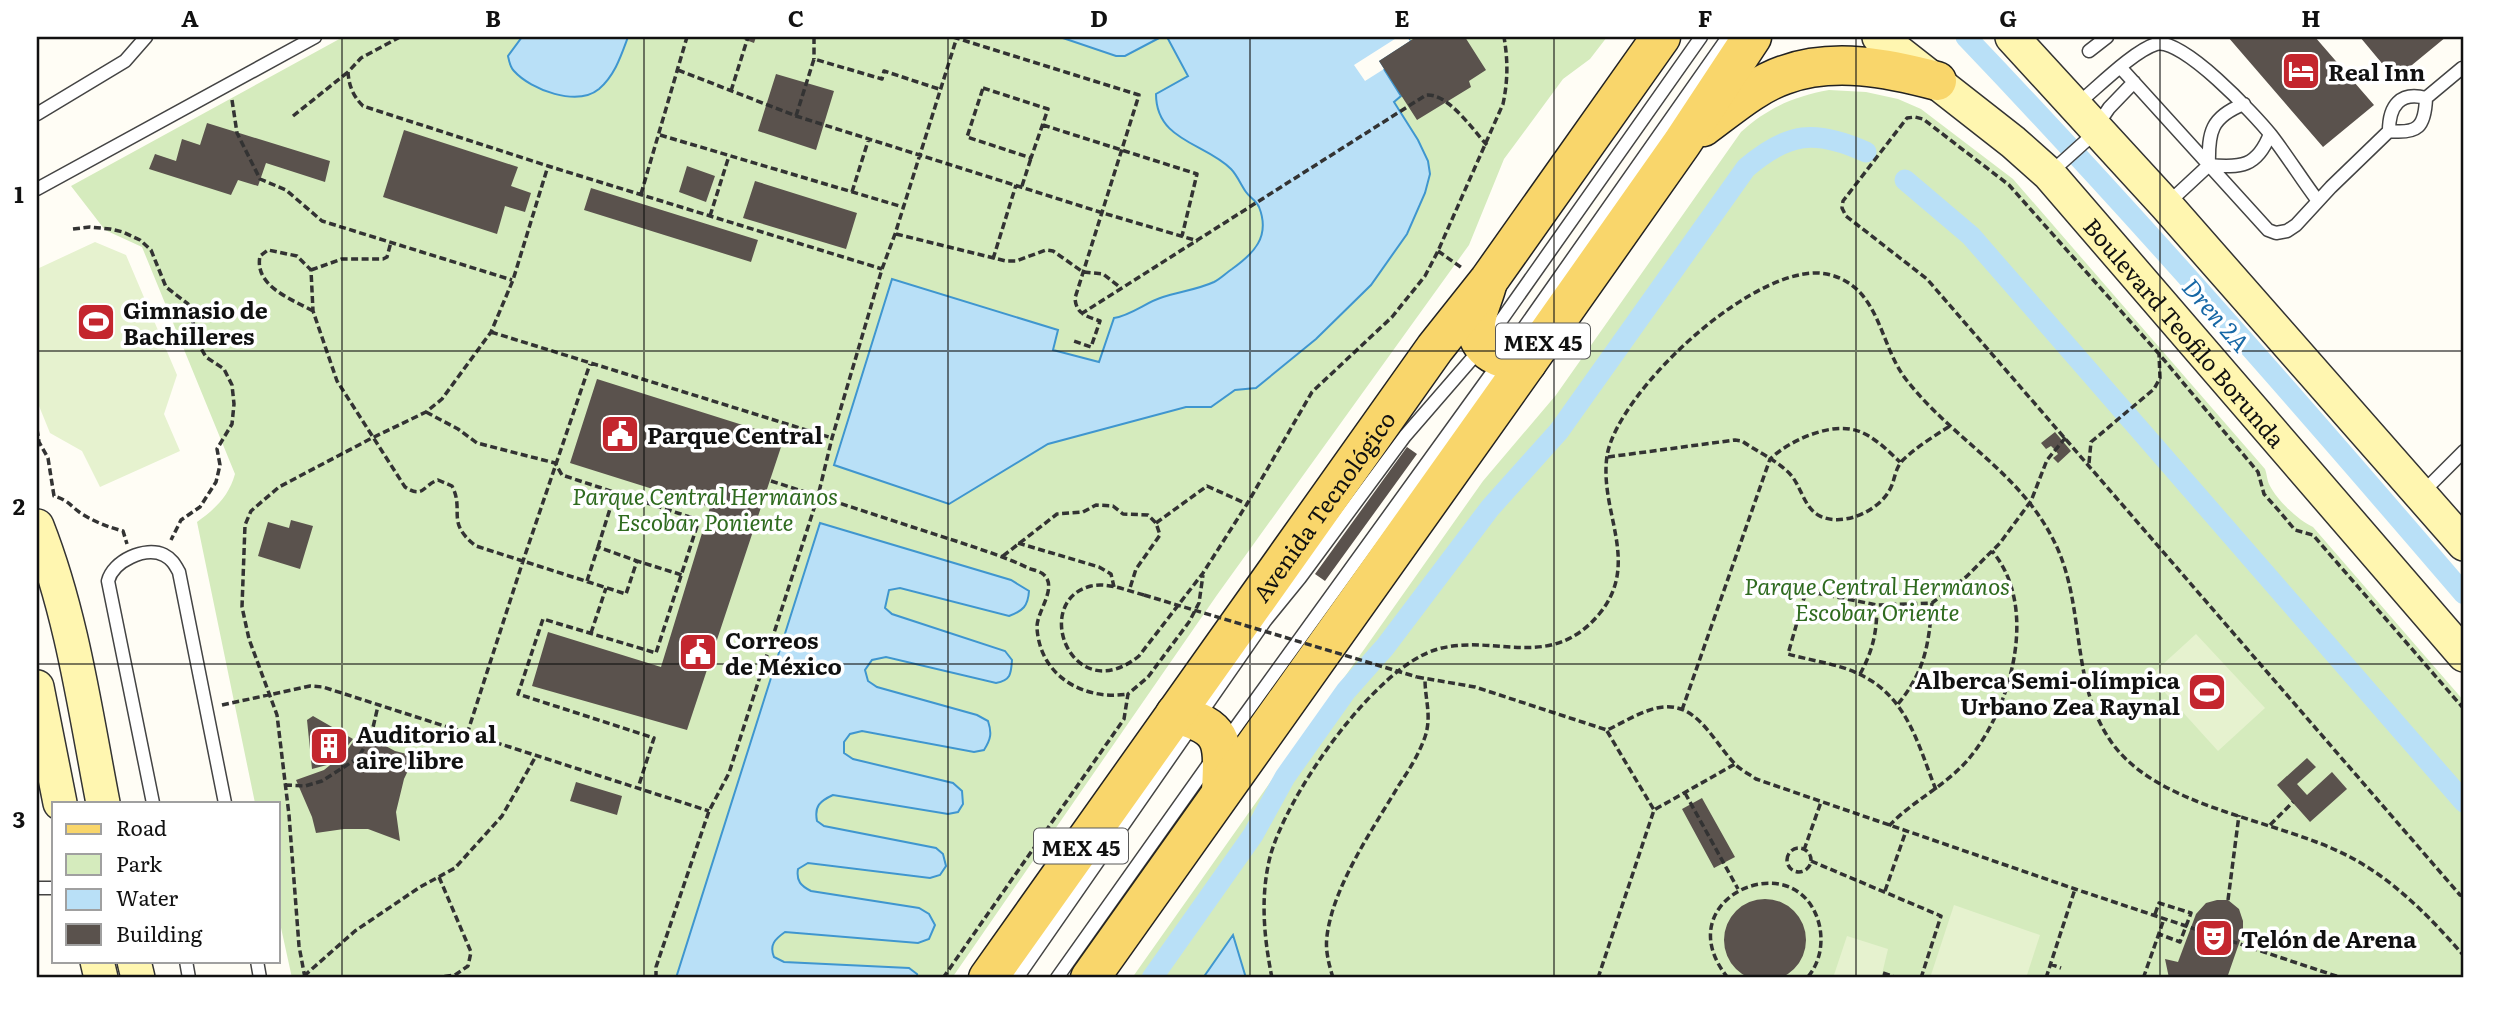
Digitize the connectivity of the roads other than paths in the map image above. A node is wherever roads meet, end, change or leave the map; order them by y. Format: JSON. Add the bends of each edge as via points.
{"nodes":[{"id":1,"x":146,"y":37,"type":"edge"},
{"id":2,"x":315,"y":37,"type":"edge"},
{"id":3,"x":1645,"y":37,"type":"edge"},
{"id":4,"x":1661,"y":37,"type":"edge"},
{"id":5,"x":1701,"y":37,"type":"edge"},
{"id":6,"x":1728,"y":37,"type":"edge"},
{"id":7,"x":1752,"y":37,"type":"edge"},
{"id":8,"x":1879,"y":37,"type":"edge"},
{"id":9,"x":2014,"y":37,"type":"edge"},
{"id":10,"x":2106,"y":37,"type":"edge"},
{"id":11,"x":2089,"y":51,"type":"dead end"},
{"id":12,"x":2120,"y":67,"type":"junction"},
{"id":13,"x":2462,"y":68,"type":"dead end"},
{"id":14,"x":1636,"y":73,"type":"junction"},
{"id":15,"x":1937,"y":81,"type":"junction"},
{"id":16,"x":2134,"y":82,"type":"junction"},
{"id":17,"x":2427,"y":98,"type":"junction"},
{"id":18,"x":2244,"y":104,"type":"junction"},
{"id":19,"x":37,"y":114,"type":"edge"},
{"id":20,"x":2086,"y":125,"type":"junction"},
{"id":21,"x":2389,"y":131,"type":"junction"},
{"id":22,"x":2270,"y":134,"type":"junction"},
{"id":23,"x":1682,"y":143,"type":"junction"},
{"id":24,"x":2209,"y":165,"type":"junction"},
{"id":25,"x":2055,"y":169,"type":"junction"},
{"id":26,"x":37,"y":189,"type":"edge"},
{"id":27,"x":2318,"y":201,"type":"junction"},
{"id":28,"x":2166,"y":205,"type":"junction"},
{"id":29,"x":1475,"y":274,"type":"junction"},
{"id":30,"x":1504,"y":356,"type":"junction"},
{"id":31,"x":2464,"y":452,"type":"edge"},
{"id":32,"x":2421,"y":494,"type":"junction"},
{"id":33,"x":37,"y":526,"type":"edge"},
{"id":34,"x":2464,"y":544,"type":"edge"},
{"id":35,"x":2464,"y":655,"type":"edge"},
{"id":36,"x":37,"y":687,"type":"edge"},
{"id":37,"x":1198,"y":727,"type":"junction"},
{"id":38,"x":1221,"y":792,"type":"junction"},
{"id":39,"x":101,"y":793,"type":"edge"},
{"id":40,"x":59,"y":797,"type":"edge"},
{"id":41,"x":153,"y":802,"type":"edge"},
{"id":42,"x":225,"y":802,"type":"edge"},
{"id":43,"x":988,"y":978,"type":"edge"},
{"id":44,"x":1017,"y":978,"type":"edge"},
{"id":45,"x":1057,"y":978,"type":"edge"},
{"id":46,"x":1090,"y":978,"type":"edge"}],
"edges":[{"from":1,"to":19,"type":"lane","via":[[125,61]]},
{"from":2,"to":26,"type":"lane"},
{"from":3,"to":14,"type":"main road"},
{"from":4,"to":14,"type":"main road","name":"Avenida Tecnológico","number":"MEX 45"},
{"from":5,"to":30,"type":"lane"},
{"from":6,"to":30,"type":"lane"},
{"from":7,"to":23,"type":"main road","number":"MEX 45"},
{"from":8,"to":15,"type":"main road","name":"Boulevard Teofilo Borunda"},
{"from":9,"to":20,"type":"main road"},
{"from":10,"to":11,"type":"lane"},
{"from":12,"to":16,"type":"lane"},
{"from":12,"to":18,"type":"lane","via":[[2157,44],[2168,43],[2193,58]]},
{"from":12,"to":20,"type":"lane"},
{"from":13,"to":17,"type":"lane"},
{"from":14,"to":29,"type":"main road","name":"Avenida Tecnológico","number":"MEX 45"},
{"from":15,"to":23,"type":"main road","via":[[1887,68],[1855,66],[1782,75]]},
{"from":15,"to":25,"type":"main road","name":"Boulevard Teofilo Borunda"},
{"from":16,"to":20,"type":"lane"},
{"from":16,"to":24,"type":"lane"},
{"from":17,"to":21,"type":"lane","via":[[2424,119],[2414,131]]},
{"from":17,"to":21,"type":"lane","via":[[2415,95],[2399,102],[2392,109]]},
{"from":18,"to":22,"type":"lane"},
{"from":18,"to":24,"type":"lane","via":[[2221,116],[2214,126],[2208,137]]},
{"from":20,"to":25,"type":"lane"},
{"from":20,"to":28,"type":"main road"},
{"from":21,"to":27,"type":"lane"},
{"from":22,"to":24,"type":"lane","via":[[2258,156],[2247,163],[2236,168]]},
{"from":22,"to":27,"type":"lane"},
{"from":23,"to":30,"type":"main road","number":"MEX 45"},
{"from":24,"to":27,"type":"lane","via":[[2268,230],[2276,233],[2296,225]]},
{"from":24,"to":28,"type":"lane"},
{"from":25,"to":35,"type":"main road","name":"Boulevard Teofilo Borunda"},
{"from":28,"to":32,"type":"main road"},
{"from":29,"to":30,"type":"main road","via":[[1478,335]]},
{"from":29,"to":37,"type":"main road","name":"Avenida Tecnológico","number":"MEX 45","via":[[1435,348]]},
{"from":30,"to":37,"type":"lane"},
{"from":30,"to":37,"type":"lane","via":[[1405,436],[1265,621]]},
{"from":30,"to":38,"type":"main road","number":"MEX 45"},
{"from":31,"to":32,"type":"lane"},
{"from":32,"to":34,"type":"main road"},
{"from":33,"to":39,"type":"main road","via":[[70,629]]},
{"from":36,"to":40,"type":"main road"},
{"from":37,"to":38,"type":"main road"},
{"from":37,"to":43,"type":"main road","name":"Avenida Tecnológico","number":"MEX 45"},
{"from":37,"to":44,"type":"lane"},
{"from":37,"to":45,"type":"lane"},
{"from":38,"to":46,"type":"main road","number":"MEX 45"},
{"from":39,"to":40,"type":"main road"},
{"from":41,"to":42,"type":"lane","via":[[108,581],[111,571],[130,558],[150,553],[163,554],[179,572]]}]}
